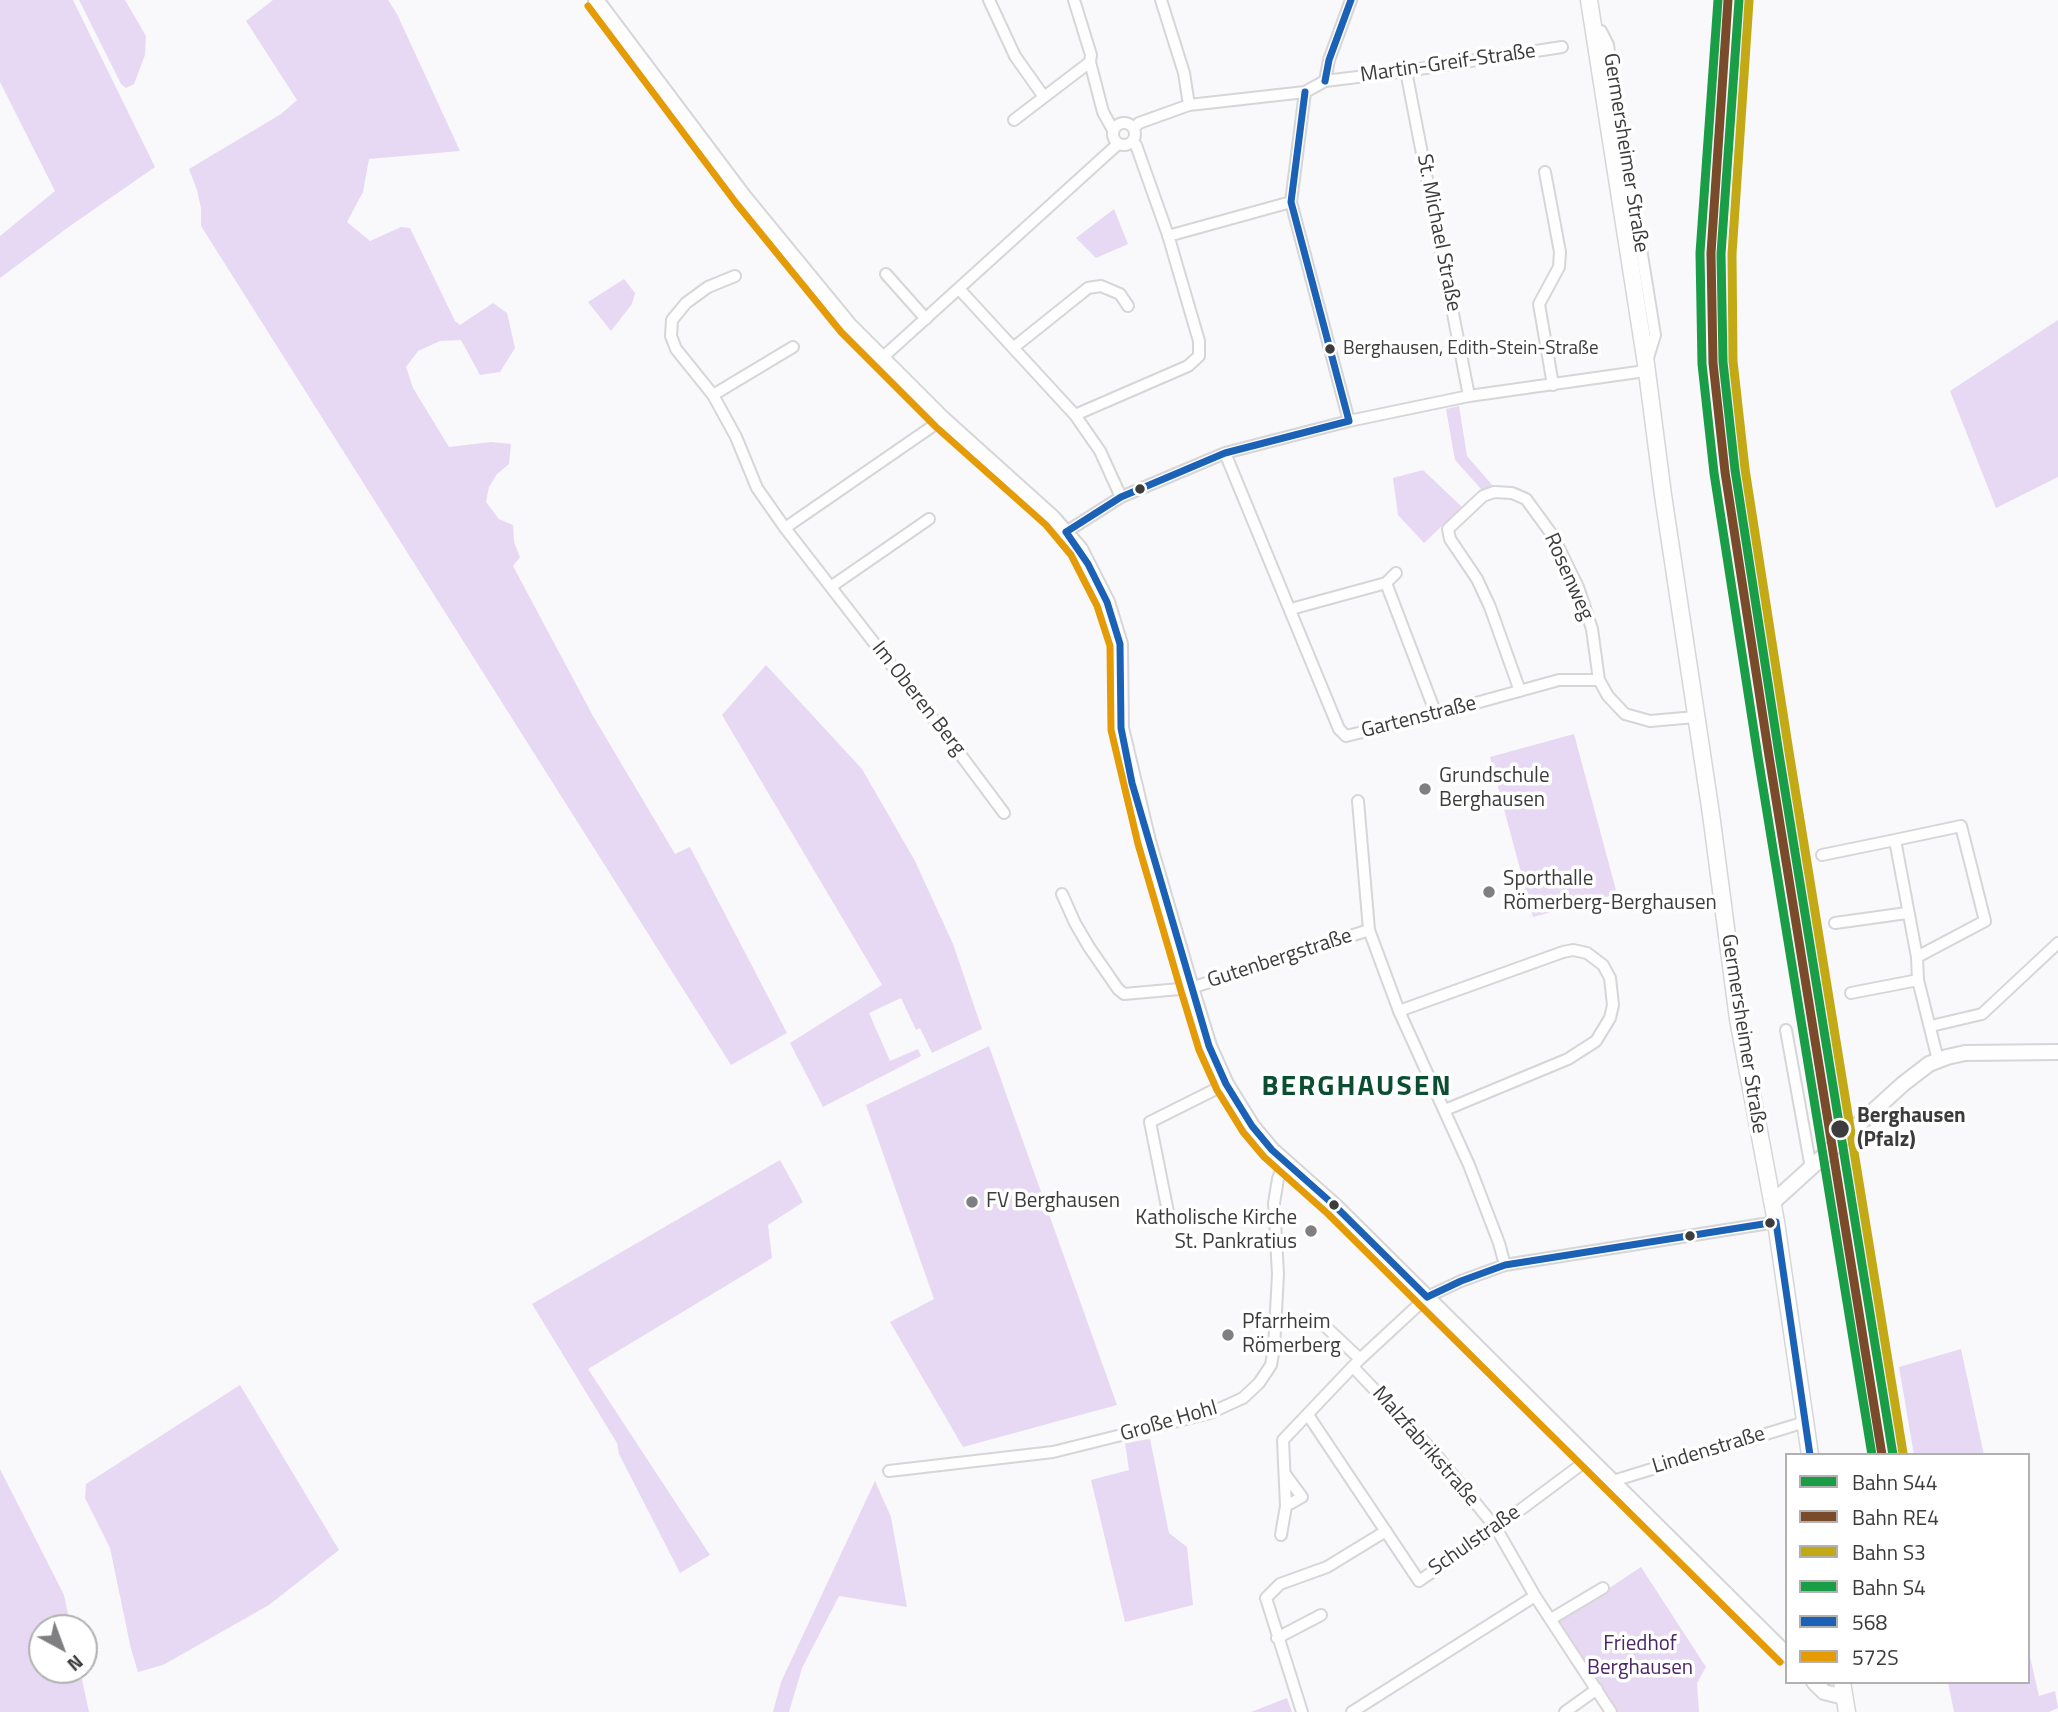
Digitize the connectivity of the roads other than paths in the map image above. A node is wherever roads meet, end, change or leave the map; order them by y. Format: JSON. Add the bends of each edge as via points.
{"nodes":[{"id":1,"x":596,"y":0,"type":"edge"},
{"id":2,"x":989,"y":0,"type":"edge"},
{"id":3,"x":1075,"y":0,"type":"edge"},
{"id":4,"x":1161,"y":0,"type":"edge"},
{"id":5,"x":1589,"y":0,"type":"edge"},
{"id":6,"x":1348,"y":1,"type":"edge"},
{"id":7,"x":1562,"y":47,"type":"dead end"},
{"id":8,"x":1090,"y":62,"type":"junction"},
{"id":9,"x":1406,"y":71,"type":"junction"},
{"id":10,"x":1325,"y":81,"type":"junction"},
{"id":11,"x":1305,"y":92,"type":"junction"},
{"id":12,"x":1044,"y":97,"type":"junction"},
{"id":13,"x":1189,"y":105,"type":"junction"},
{"id":14,"x":1014,"y":120,"type":"dead end"},
{"id":15,"x":1134,"y":128,"type":"junction"},
{"id":16,"x":1113,"y":130,"type":"junction"},
{"id":17,"x":1132,"y":142,"type":"junction"},
{"id":18,"x":1118,"y":144,"type":"junction"},
{"id":19,"x":1545,"y":172,"type":"dead end"},
{"id":20,"x":1291,"y":202,"type":"junction"},
{"id":21,"x":1168,"y":236,"type":"junction"},
{"id":22,"x":886,"y":274,"type":"dead end"},
{"id":23,"x":735,"y":276,"type":"dead end"},
{"id":24,"x":960,"y":290,"type":"junction"},
{"id":25,"x":1128,"y":306,"type":"dead end"},
{"id":26,"x":926,"y":319,"type":"junction"},
{"id":27,"x":793,"y":347,"type":"dead end"},
{"id":28,"x":1013,"y":348,"type":"junction"},
{"id":29,"x":882,"y":358,"type":"junction"},
{"id":30,"x":1645,"y":367,"type":"junction"},
{"id":31,"x":1553,"y":385,"type":"junction"},
{"id":32,"x":713,"y":395,"type":"junction"},
{"id":33,"x":1469,"y":396,"type":"junction"},
{"id":34,"x":1075,"y":415,"type":"junction"},
{"id":35,"x":943,"y":419,"type":"junction"},
{"id":36,"x":1349,"y":421,"type":"junction"},
{"id":37,"x":1225,"y":453,"type":"junction"},
{"id":38,"x":1121,"y":497,"type":"junction"},
{"id":39,"x":929,"y":519,"type":"dead end"},
{"id":40,"x":785,"y":528,"type":"junction"},
{"id":41,"x":1066,"y":532,"type":"junction"},
{"id":42,"x":1396,"y":573,"type":"dead end"},
{"id":43,"x":1386,"y":583,"type":"junction"},
{"id":44,"x":832,"y":586,"type":"junction"},
{"id":45,"x":1291,"y":609,"type":"junction"},
{"id":46,"x":1600,"y":680,"type":"junction"},
{"id":47,"x":1520,"y":691,"type":"junction"},
{"id":48,"x":1436,"y":714,"type":"junction"},
{"id":49,"x":1695,"y":717,"type":"junction"},
{"id":50,"x":1358,"y":802,"type":"dead end"},
{"id":51,"x":1004,"y":813,"type":"dead end"},
{"id":52,"x":1895,"y":840,"type":"junction"},
{"id":53,"x":1822,"y":855,"type":"dead end"},
{"id":54,"x":1062,"y":894,"type":"dead end"},
{"id":55,"x":1907,"y":913,"type":"junction"},
{"id":56,"x":1835,"y":923,"type":"dead end"},
{"id":57,"x":1368,"y":930,"type":"junction"},
{"id":58,"x":2058,"y":943,"type":"edge"},
{"id":59,"x":1917,"y":957,"type":"junction"},
{"id":60,"x":1918,"y":980,"type":"junction"},
{"id":61,"x":1191,"y":988,"type":"junction"},
{"id":62,"x":1851,"y":993,"type":"dead end"},
{"id":63,"x":1399,"y":1010,"type":"junction"},
{"id":64,"x":1931,"y":1026,"type":"junction"},
{"id":65,"x":1786,"y":1030,"type":"dead end"},
{"id":66,"x":2058,"y":1052,"type":"edge"},
{"id":67,"x":1938,"y":1060,"type":"junction"},
{"id":68,"x":1226,"y":1084,"type":"junction"},
{"id":69,"x":1445,"y":1110,"type":"junction"},
{"id":70,"x":1288,"y":1164,"type":"junction"},
{"id":71,"x":1811,"y":1168,"type":"junction"},
{"id":72,"x":1772,"y":1203,"type":"junction"},
{"id":73,"x":1168,"y":1212,"type":"dead end"},
{"id":74,"x":1776,"y":1223,"type":"junction"},
{"id":75,"x":1505,"y":1265,"type":"junction"},
{"id":76,"x":1427,"y":1297,"type":"junction"},
{"id":77,"x":1325,"y":1327,"type":"dead end"},
{"id":78,"x":1357,"y":1363,"type":"junction"},
{"id":79,"x":1308,"y":1415,"type":"junction"},
{"id":80,"x":1805,"y":1422,"type":"junction"},
{"id":81,"x":1810,"y":1453,"type":"edge"},
{"id":82,"x":1590,"y":1458,"type":"junction"},
{"id":83,"x":889,"y":1471,"type":"dead end"},
{"id":84,"x":1285,"y":1474,"type":"junction"},
{"id":85,"x":1613,"y":1481,"type":"junction"},
{"id":86,"x":1286,"y":1507,"type":"junction"},
{"id":87,"x":1496,"y":1528,"type":"junction"},
{"id":88,"x":1386,"y":1531,"type":"junction"},
{"id":89,"x":1281,"y":1535,"type":"dead end"},
{"id":90,"x":1603,"y":1588,"type":"dead end"},
{"id":91,"x":1535,"y":1596,"type":"junction"},
{"id":92,"x":1321,"y":1615,"type":"dead end"},
{"id":93,"x":1551,"y":1619,"type":"junction"},
{"id":94,"x":1277,"y":1638,"type":"junction"},
{"id":95,"x":1785,"y":1653,"type":"edge"},
{"id":96,"x":1816,"y":1684,"type":"edge"},
{"id":97,"x":1597,"y":1689,"type":"junction"},
{"id":98,"x":1844,"y":1697,"type":"edge"},
{"id":99,"x":1302,"y":1712,"type":"edge"},
{"id":100,"x":1352,"y":1712,"type":"edge"},
{"id":101,"x":1565,"y":1712,"type":"edge"},
{"id":102,"x":1611,"y":1712,"type":"edge"}],
"edges":[{"from":1,"to":29,"type":"street","via":[[744,197],[849,325]]},
{"from":2,"to":12,"type":"street","via":[[1010,48]]},
{"from":3,"to":8,"type":"street"},
{"from":4,"to":13,"type":"street"},
{"from":5,"to":30,"type":"main road","name":"Germersheimer Straße"},
{"from":6,"to":10,"type":"street"},
{"from":7,"to":9,"type":"street","name":"Martin-Greif-Straße"},
{"from":8,"to":12,"type":"street"},
{"from":8,"to":16,"type":"street"},
{"from":9,"to":10,"type":"street","name":"Martin-Greif-Straße"},
{"from":9,"to":33,"type":"street","name":"St. Michael Straße"},
{"from":10,"to":11,"type":"street","name":"Martin-Greif-Straße"},
{"from":11,"to":13,"type":"street","name":"Martin-Greif-Straße"},
{"from":11,"to":20,"type":"street"},
{"from":12,"to":14,"type":"street"},
{"from":13,"to":15,"type":"street","name":"Martin-Greif-Straße"},
{"from":15,"to":16,"type":"street","name":"Martin-Greif-Straße","via":[[1121,122]]},
{"from":15,"to":17,"type":"street"},
{"from":16,"to":18,"type":"street"},
{"from":17,"to":18,"type":"street"},
{"from":17,"to":21,"type":"street"},
{"from":18,"to":24,"type":"street"},
{"from":19,"to":31,"type":"street","via":[[1560,252],[1559,267],[1539,304]]},
{"from":20,"to":21,"type":"street"},
{"from":20,"to":36,"type":"street"},
{"from":21,"to":34,"type":"street","via":[[1199,341],[1199,356],[1188,366]]},
{"from":22,"to":26,"type":"street"},
{"from":23,"to":32,"type":"street","name":"Im Oberen Berg","via":[[708,287],[673,320],[671,336],[676,349]]},
{"from":24,"to":26,"type":"street"},
{"from":24,"to":28,"type":"street"},
{"from":25,"to":28,"type":"street","via":[[1120,294],[1101,286],[1088,288]]},
{"from":26,"to":29,"type":"street"},
{"from":27,"to":32,"type":"street"},
{"from":28,"to":34,"type":"street"},
{"from":29,"to":35,"type":"street"},
{"from":30,"to":31,"type":"street"},
{"from":30,"to":49,"type":"main road","name":"Germersheimer Straße"},
{"from":31,"to":33,"type":"street"},
{"from":32,"to":40,"type":"street","name":"Im Oberen Berg","via":[[757,488]]},
{"from":33,"to":36,"type":"street"},
{"from":34,"to":38,"type":"street","via":[[1100,451]]},
{"from":35,"to":40,"type":"street"},
{"from":35,"to":41,"type":"street"},
{"from":36,"to":37,"type":"street"},
{"from":37,"to":38,"type":"street"},
{"from":37,"to":45,"type":"street","name":"Gartenstraße"},
{"from":38,"to":41,"type":"street"},
{"from":39,"to":44,"type":"street"},
{"from":40,"to":44,"type":"street","name":"Im Oberen Berg"},
{"from":41,"to":61,"type":"street","via":[[1107,602],[1120,644],[1121,729],[1138,806]]},
{"from":42,"to":43,"type":"street"},
{"from":43,"to":45,"type":"street"},
{"from":43,"to":48,"type":"street"},
{"from":44,"to":51,"type":"street","name":"Im Oberen Berg"},
{"from":45,"to":48,"type":"street","name":"Gartenstraße","via":[[1339,729],[1346,736]]},
{"from":46,"to":47,"type":"street","name":"Gartenstraße","via":[[1559,680]]},
{"from":46,"to":47,"type":"street","name":"Rosenweg","via":[[1585,608],[1553,536],[1526,499],[1494,492],[1483,496],[1448,529],[1486,597]]},
{"from":46,"to":49,"type":"street","via":[[1625,714],[1650,721]]},
{"from":47,"to":48,"type":"street","name":"Gartenstraße"},
{"from":49,"to":72,"type":"main road","name":"Germersheimer Straße","via":[[1738,1019]]},
{"from":50,"to":57,"type":"street","name":"Gutenbergstraße"},
{"from":52,"to":53,"type":"street"},
{"from":52,"to":55,"type":"street"},
{"from":52,"to":59,"type":"street","via":[[1961,825],[1984,921]]},
{"from":54,"to":61,"type":"street","name":"Gutenbergstraße","via":[[1074,923],[1124,994]]},
{"from":55,"to":56,"type":"street"},
{"from":55,"to":59,"type":"street"},
{"from":57,"to":61,"type":"street","name":"Gutenbergstraße"},
{"from":57,"to":63,"type":"street","name":"Gutenbergstraße"},
{"from":58,"to":64,"type":"street","via":[[1982,1014]]},
{"from":59,"to":60,"type":"street"},
{"from":60,"to":62,"type":"street"},
{"from":60,"to":64,"type":"street"},
{"from":61,"to":68,"type":"street"},
{"from":63,"to":69,"type":"street","name":"Gutenbergstraße"},
{"from":63,"to":69,"type":"street","via":[[1573,950],[1587,953],[1603,965],[1609,978],[1610,1018],[1589,1046],[1569,1059]]},
{"from":64,"to":67,"type":"street"},
{"from":65,"to":71,"type":"street"},
{"from":66,"to":67,"type":"street","via":[[1989,1051]]},
{"from":67,"to":71,"type":"street","via":[[1903,1084]]},
{"from":68,"to":70,"type":"street","via":[[1252,1126]]},
{"from":68,"to":73,"type":"street","via":[[1150,1122]]},
{"from":69,"to":75,"type":"street","name":"Gutenbergstraße"},
{"from":70,"to":76,"type":"street"},
{"from":70,"to":83,"type":"street","name":"Große Hohl","via":[[1281,1171],[1273,1203],[1278,1274],[1271,1365],[1242,1398],[1210,1413],[1053,1452]]},
{"from":71,"to":72,"type":"street"},
{"from":72,"to":74,"type":"main road","name":"Germersheimer Straße"},
{"from":74,"to":75,"type":"street"},
{"from":74,"to":80,"type":"main road","name":"Germersheimer Straße"},
{"from":75,"to":76,"type":"street"},
{"from":76,"to":78,"type":"street"},
{"from":76,"to":82,"type":"street"},
{"from":77,"to":78,"type":"street","name":"Malzfabrikstraße"},
{"from":78,"to":79,"type":"street"},
{"from":78,"to":87,"type":"street","name":"Malzfabrikstraße"},
{"from":79,"to":84,"type":"street","via":[[1283,1440]]},
{"from":79,"to":88,"type":"street","name":"Schulstraße"},
{"from":80,"to":81,"type":"main road","name":"Germersheimer Straße"},
{"from":80,"to":85,"type":"street","name":"Lindenstraße"},
{"from":82,"to":85,"type":"street"},
{"from":82,"to":87,"type":"street","name":"Schulstraße"},
{"from":84,"to":86,"type":"street"},
{"from":84,"to":86,"type":"street","via":[[1303,1497]]},
{"from":85,"to":95,"type":"street"},
{"from":86,"to":89,"type":"street"},
{"from":87,"to":88,"type":"street","name":"Schulstraße","via":[[1419,1581]]},
{"from":87,"to":91,"type":"street","name":"Malzfabrikstraße"},
{"from":88,"to":94,"type":"street","via":[[1327,1567],[1280,1584],[1266,1598]]},
{"from":90,"to":93,"type":"street"},
{"from":91,"to":93,"type":"street","name":"Malzfabrikstraße"},
{"from":91,"to":100,"type":"street"},
{"from":92,"to":94,"type":"street"},
{"from":93,"to":97,"type":"street","name":"Malzfabrikstraße"},
{"from":94,"to":99,"type":"street"},
{"from":96,"to":98,"type":"street","via":[[1824,1692]]},
{"from":97,"to":101,"type":"street"},
{"from":97,"to":102,"type":"street","name":"Malzfabrikstraße"}]}
